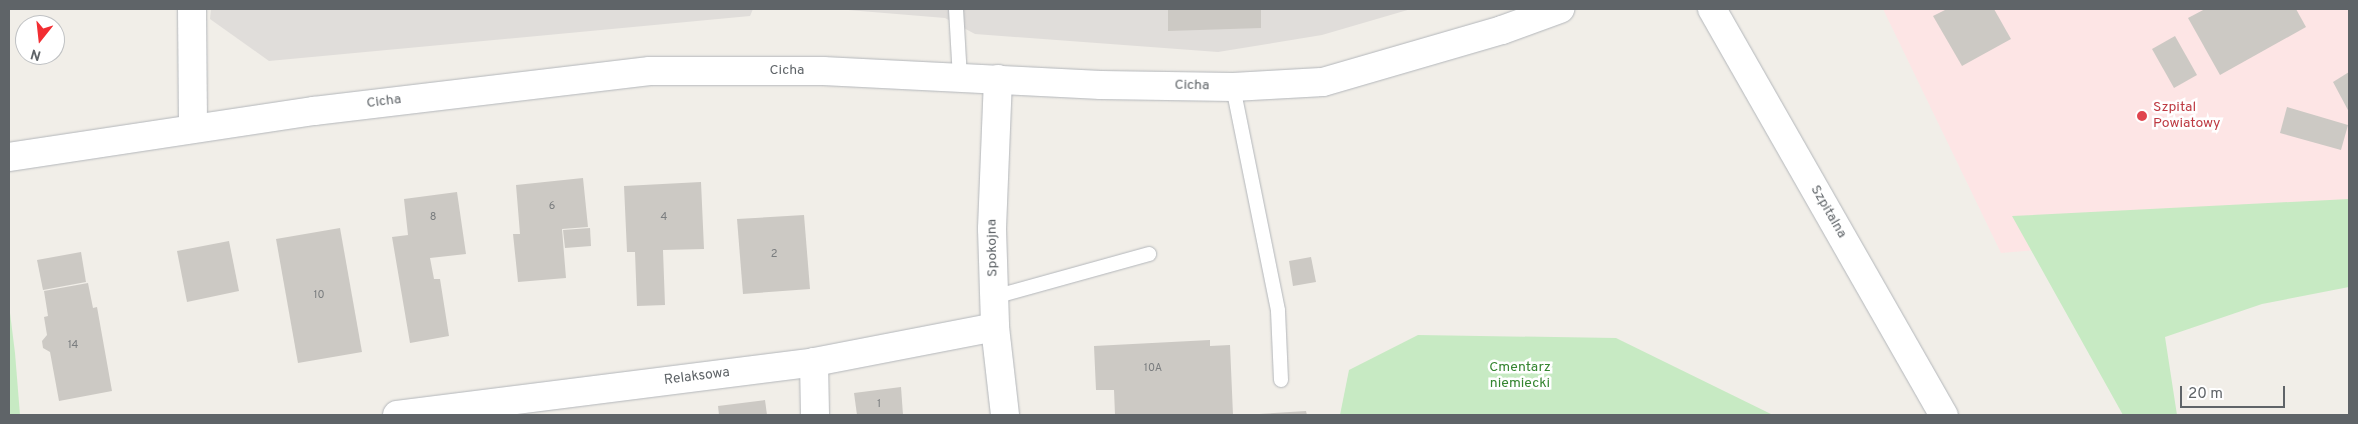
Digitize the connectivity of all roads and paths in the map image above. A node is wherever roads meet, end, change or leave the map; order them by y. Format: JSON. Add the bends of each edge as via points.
{"nodes":[{"id":1,"x":192,"y":9,"type":"edge"},
{"id":2,"x":956,"y":9,"type":"edge"},
{"id":3,"x":1560,"y":9,"type":"edge"},
{"id":4,"x":1712,"y":9,"type":"edge"},
{"id":5,"x":960,"y":78,"type":"junction"},
{"id":6,"x":998,"y":79,"type":"junction"},
{"id":7,"x":1233,"y":86,"type":"junction"},
{"id":8,"x":193,"y":128,"type":"junction"},
{"id":9,"x":9,"y":157,"type":"edge"},
{"id":10,"x":1149,"y":254,"type":"dead end"},
{"id":11,"x":994,"y":297,"type":"junction"},
{"id":12,"x":995,"y":327,"type":"junction"},
{"id":13,"x":814,"y":362,"type":"junction"},
{"id":14,"x":1282,"y":380,"type":"dead end"},
{"id":15,"x":522,"y":407,"type":"edge"},
{"id":16,"x":397,"y":415,"type":"edge"},
{"id":17,"x":815,"y":415,"type":"edge"},
{"id":18,"x":1005,"y":415,"type":"edge"},
{"id":19,"x":1944,"y":415,"type":"edge"}],
"edges":[{"from":1,"to":8,"type":"street"},
{"from":2,"to":5,"type":"lane"},
{"from":3,"to":7,"type":"street","name":"Cicha","via":[[1502,30],[1323,82]]},
{"from":4,"to":19,"type":"street","name":"Szpitalna"},
{"from":5,"to":6,"type":"street","name":"Cicha"},
{"from":5,"to":8,"type":"street","name":"Cicha","via":[[823,71],[650,71]]},
{"from":6,"to":7,"type":"street","name":"Cicha","via":[[1101,85]]},
{"from":6,"to":11,"type":"street","name":"Spokojna","via":[[992,229]]},
{"from":7,"to":14,"type":"lane","via":[[1278,311]]},
{"from":8,"to":9,"type":"street","name":"Cicha"},
{"from":10,"to":11,"type":"lane"},
{"from":11,"to":12,"type":"street","name":"Spokojna"},
{"from":12,"to":13,"type":"street","name":"Relaksowa"},
{"from":12,"to":18,"type":"street","name":"Spokojna"},
{"from":13,"to":15,"type":"street","name":"Relaksowa"},
{"from":13,"to":17,"type":"street"},
{"from":15,"to":16,"type":"street","name":"Relaksowa"}]}
